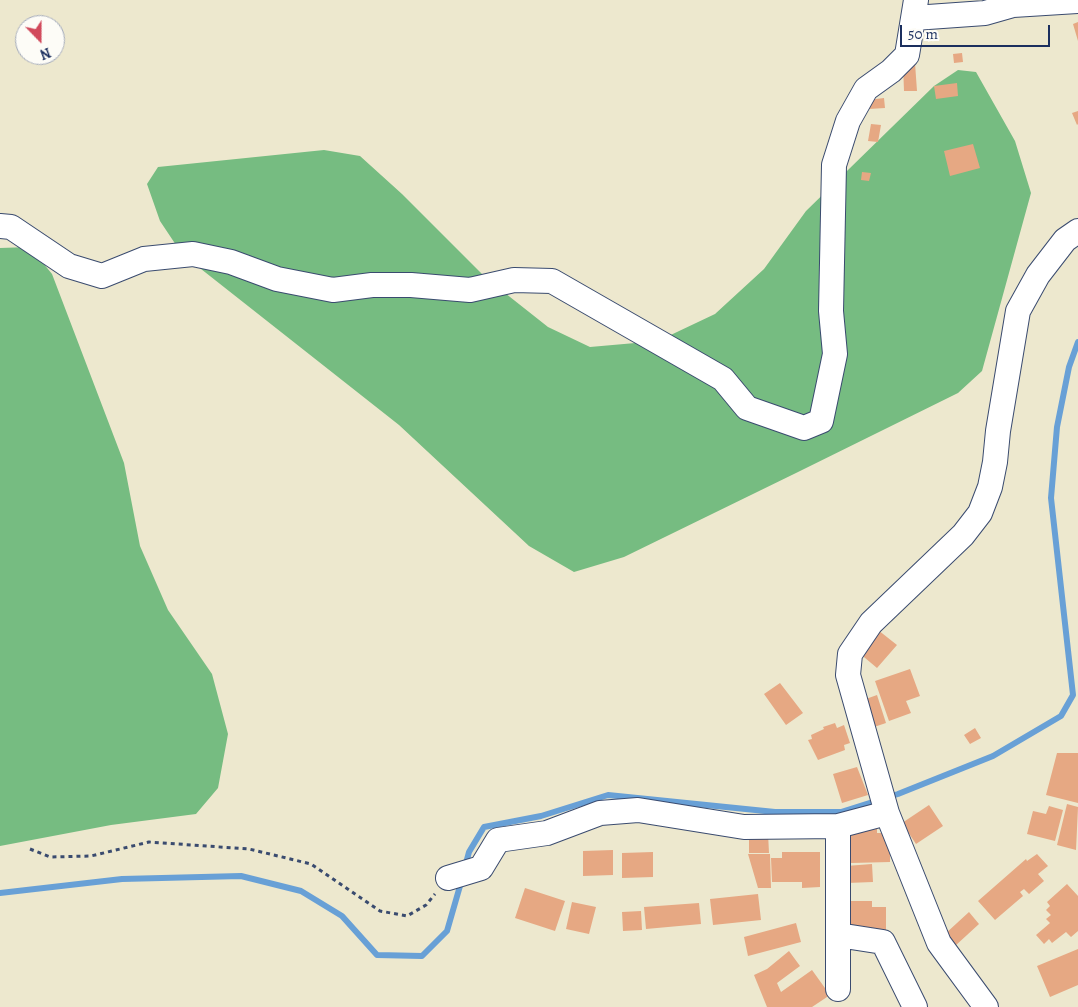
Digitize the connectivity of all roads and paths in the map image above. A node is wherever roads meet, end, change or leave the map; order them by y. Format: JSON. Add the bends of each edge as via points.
{"nodes":[{"id":1,"x":1078,"y":1,"type":"edge"},
{"id":2,"x":915,"y":9,"type":"edge"},
{"id":3,"x":0,"y":226,"type":"edge"},
{"id":4,"x":1078,"y":231,"type":"edge"},
{"id":5,"x":884,"y":803,"type":"junction"},
{"id":6,"x":838,"y":826,"type":"junction"},
{"id":7,"x":30,"y":849,"type":"dead end"},
{"id":8,"x":448,"y":878,"type":"joint"},
{"id":9,"x":838,"y":936,"type":"junction"},
{"id":10,"x":838,"y":989,"type":"dead end"},
{"id":11,"x":915,"y":1007,"type":"edge"},
{"id":12,"x":986,"y":1007,"type":"edge"}],
"edges":[{"from":1,"to":2,"type":"street","via":[[1013,5],[985,13]]},
{"from":2,"to":3,"type":"street","via":[[907,55],[892,71],[866,88],[848,121],[834,165],[832,311],[835,354],[821,421],[804,428],[747,408],[723,379],[552,281],[514,280],[470,290],[411,284],[333,290],[277,279],[231,262],[193,254],[144,259],[102,276],[69,266],[10,227]]},
{"from":4,"to":5,"type":"street","via":[[1065,240],[1038,275],[1018,311],[995,462],[980,514],[963,535],[871,623],[850,654],[848,675]]},
{"from":5,"to":6,"type":"street"},
{"from":5,"to":12,"type":"street","via":[[938,943]]},
{"from":6,"to":8,"type":"street","via":[[744,827],[638,810],[600,813],[547,833],[498,840],[481,868]]},
{"from":6,"to":9,"type":"street"},
{"from":7,"to":8,"type":"path","via":[[50,857],[91,856],[149,842],[249,849],[311,864],[380,911],[407,916],[426,905]]},
{"from":9,"to":10,"type":"street"},
{"from":9,"to":11,"type":"street","via":[[883,942]]}]}
